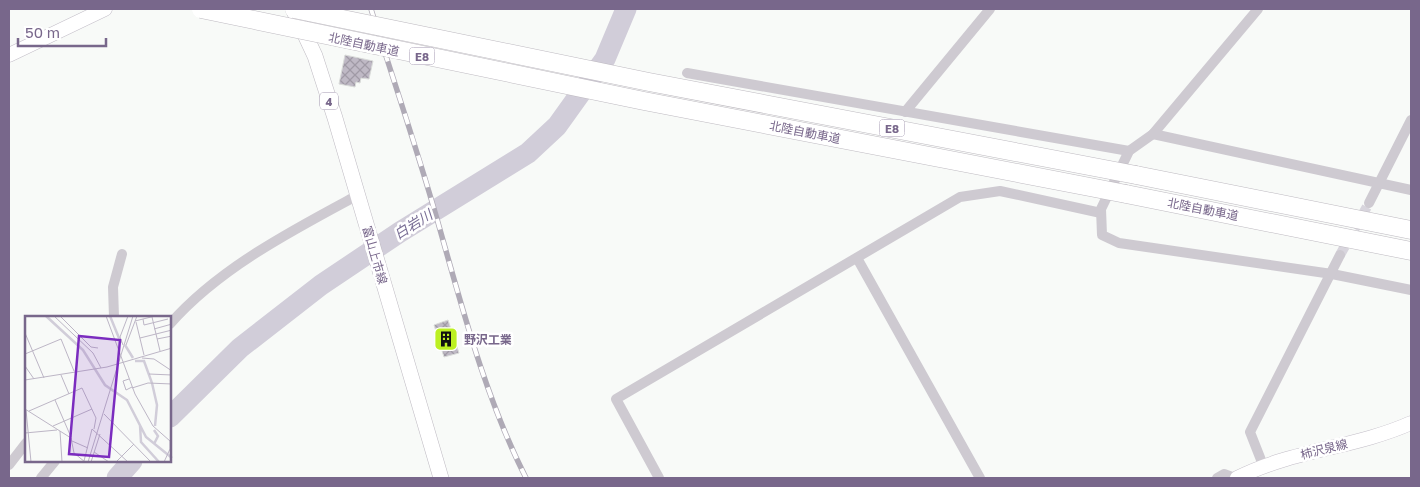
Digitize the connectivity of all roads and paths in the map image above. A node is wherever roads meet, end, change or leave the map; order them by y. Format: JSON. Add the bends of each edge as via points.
{"nodes":[{"id":1,"x":105,"y":9,"type":"edge"},
{"id":2,"x":201,"y":9,"type":"edge"},
{"id":3,"x":294,"y":9,"type":"edge"},
{"id":4,"x":990,"y":9,"type":"edge"},
{"id":5,"x":1258,"y":9,"type":"edge"},
{"id":6,"x":9,"y":55,"type":"edge"},
{"id":7,"x":687,"y":73,"type":"dead end"},
{"id":8,"x":905,"y":112,"type":"junction"},
{"id":9,"x":1411,"y":120,"type":"edge"},
{"id":10,"x":1153,"y":134,"type":"junction"},
{"id":11,"x":1129,"y":151,"type":"junction"},
{"id":12,"x":1378,"y":182,"type":"junction"},
{"id":13,"x":1411,"y":190,"type":"edge"},
{"id":14,"x":358,"y":195,"type":"junction"},
{"id":15,"x":1369,"y":203,"type":"tunnel mouth"},
{"id":16,"x":1101,"y":213,"type":"junction"},
{"id":17,"x":1411,"y":230,"type":"edge"},
{"id":18,"x":1411,"y":251,"type":"edge"},
{"id":19,"x":122,"y":254,"type":"dead end"},
{"id":20,"x":1340,"y":255,"type":"tunnel mouth"},
{"id":21,"x":857,"y":258,"type":"junction"},
{"id":22,"x":1332,"y":274,"type":"junction"},
{"id":23,"x":1411,"y":290,"type":"edge"},
{"id":24,"x":114,"y":316,"type":"edge"},
{"id":25,"x":171,"y":323,"type":"edge"},
{"id":26,"x":1411,"y":424,"type":"edge"},
{"id":27,"x":25,"y":444,"type":"edge"},
{"id":28,"x":54,"y":462,"type":"edge"},
{"id":29,"x":9,"y":465,"type":"edge"},
{"id":30,"x":1262,"y":465,"type":"junction"},
{"id":31,"x":41,"y":478,"type":"edge"},
{"id":32,"x":441,"y":478,"type":"edge"},
{"id":33,"x":659,"y":478,"type":"edge"},
{"id":34,"x":980,"y":478,"type":"edge"},
{"id":35,"x":1217,"y":478,"type":"edge"},
{"id":36,"x":1236,"y":478,"type":"edge"}],
"edges":[{"from":1,"to":6,"type":"main road"},
{"from":2,"to":18,"type":"highway","name":"北陸自動車道","number":"E8","bridge":true,"via":[[644,102]]},
{"from":3,"to":14,"type":"main road","number":"4","via":[[315,56]]},
{"from":3,"to":17,"type":"highway","name":"北陸自動車道","number":"E8","bridge":true,"via":[[649,82]]},
{"from":4,"to":8,"type":"street"},
{"from":5,"to":10,"type":"street"},
{"from":7,"to":8,"type":"street"},
{"from":8,"to":11,"type":"street"},
{"from":9,"to":12,"type":"street"},
{"from":10,"to":11,"type":"street"},
{"from":10,"to":12,"type":"street"},
{"from":11,"to":16,"type":"street"},
{"from":12,"to":13,"type":"street"},
{"from":12,"to":15,"type":"street"},
{"from":14,"to":25,"type":"street","via":[[225,274]]},
{"from":14,"to":32,"type":"main road","name":"富山上市線","number":"4"},
{"from":16,"to":21,"type":"street","via":[[1000,191],[960,197]]},
{"from":16,"to":22,"type":"street","via":[[1102,236],[1119,243]]},
{"from":19,"to":24,"type":"street","via":[[113,287]]},
{"from":20,"to":22,"type":"street"},
{"from":21,"to":33,"type":"street","via":[[616,398]]},
{"from":21,"to":34,"type":"street"},
{"from":22,"to":23,"type":"street"},
{"from":22,"to":30,"type":"street","via":[[1250,432]]},
{"from":26,"to":30,"type":"main road","name":"柿沢泉線"},
{"from":27,"to":29,"type":"street"},
{"from":28,"to":31,"type":"street"},
{"from":30,"to":36,"type":"main road","name":"柿沢泉線"},
{"from":35,"to":36,"type":"street","via":[[1224,474]]}]}
